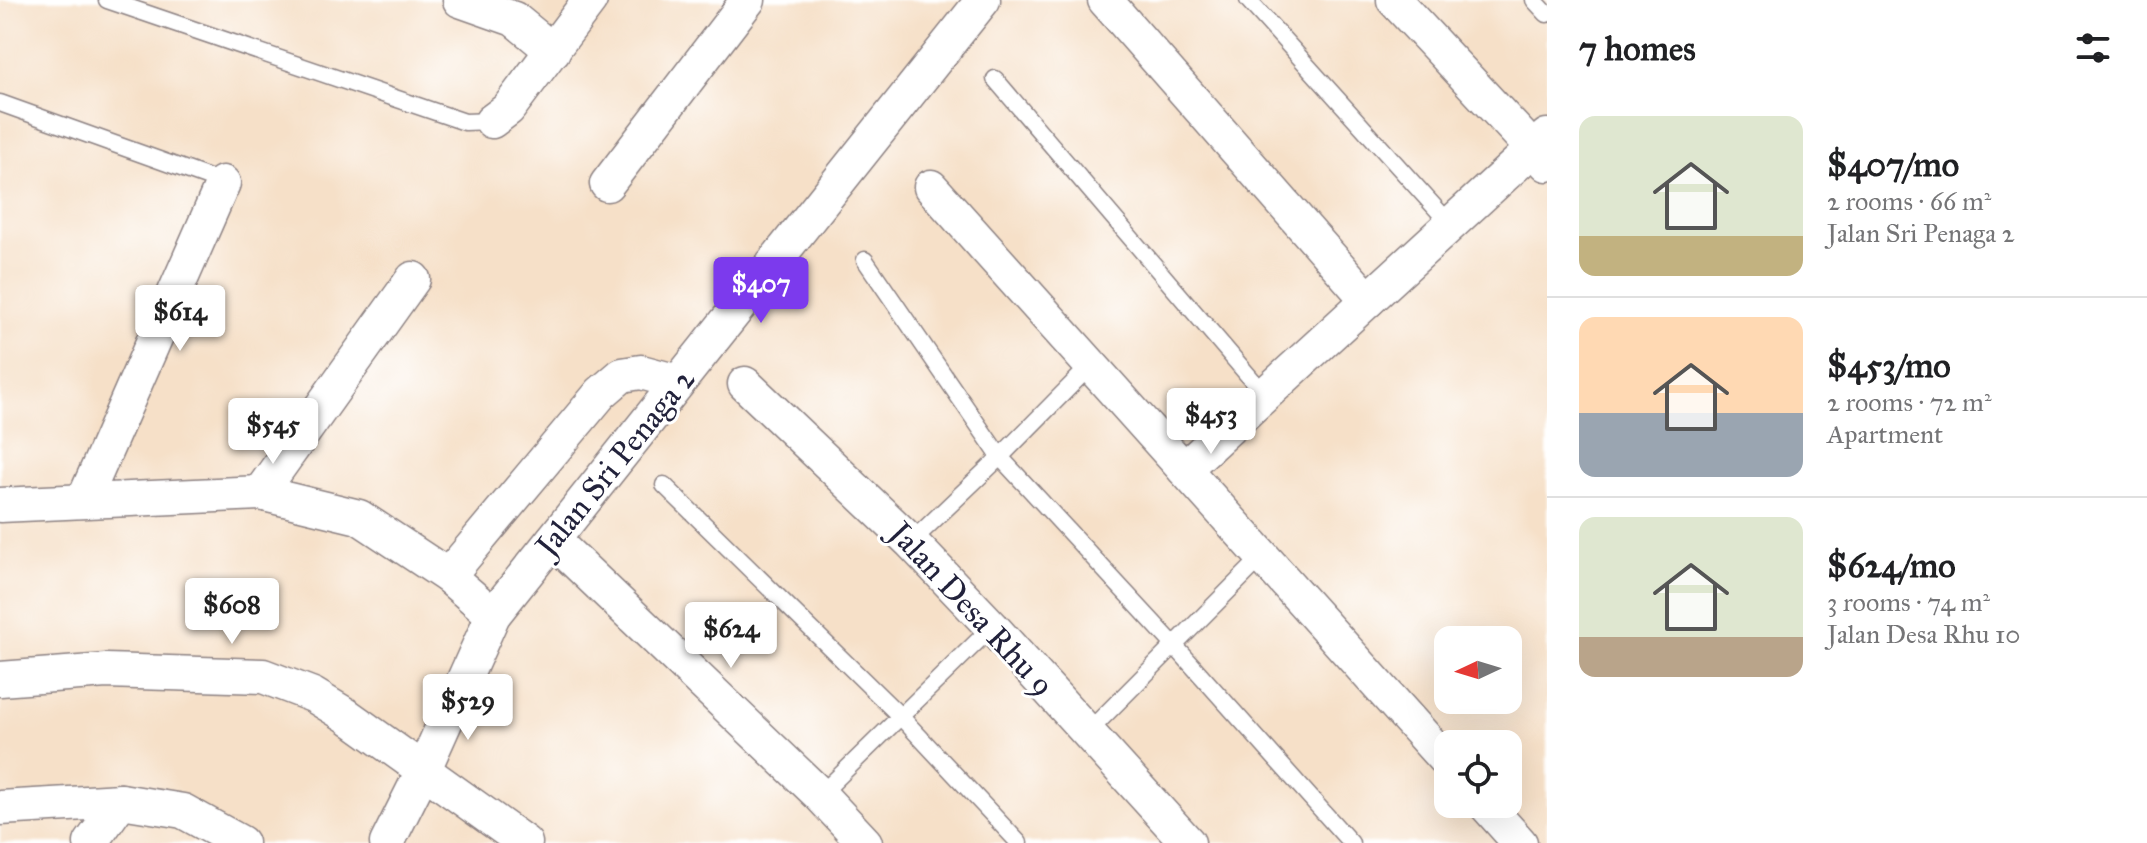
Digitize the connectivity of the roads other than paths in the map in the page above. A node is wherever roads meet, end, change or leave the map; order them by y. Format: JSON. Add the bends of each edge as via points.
{"nodes":[{"id":1,"x":107,"y":0,"type":"edge"},
{"id":2,"x":460,"y":0,"type":"edge"},
{"id":3,"x":590,"y":0,"type":"edge"},
{"id":4,"x":748,"y":0,"type":"edge"},
{"id":5,"x":983,"y":0,"type":"edge"},
{"id":6,"x":1105,"y":0,"type":"edge"},
{"id":7,"x":1248,"y":0,"type":"edge"},
{"id":8,"x":1394,"y":0,"type":"edge"},
{"id":9,"x":1534,"y":0,"type":"edge"},
{"id":10,"x":139,"y":5,"type":"edge"},
{"id":11,"x":1547,"y":14,"type":"edge"},
{"id":12,"x":553,"y":51,"type":"junction"},
{"id":13,"x":995,"y":79,"type":"dead end"},
{"id":14,"x":0,"y":103,"type":"edge"},
{"id":15,"x":492,"y":121,"type":"joint"},
{"id":16,"x":1542,"y":149,"type":"edge"},
{"id":17,"x":223,"y":183,"type":"joint"},
{"id":18,"x":607,"y":184,"type":"dead end"},
{"id":19,"x":931,"y":187,"type":"dead end"},
{"id":20,"x":1450,"y":224,"type":"junction"},
{"id":21,"x":865,"y":260,"type":"dead end"},
{"id":22,"x":413,"y":279,"type":"dead end"},
{"id":23,"x":1368,"y":300,"type":"junction"},
{"id":24,"x":1091,"y":365,"type":"junction"},
{"id":25,"x":678,"y":382,"type":"junction"},
{"id":26,"x":745,"y":384,"type":"dead end"},
{"id":27,"x":1265,"y":395,"type":"junction"},
{"id":28,"x":1000,"y":457,"type":"junction"},
{"id":29,"x":1184,"y":469,"type":"junction"},
{"id":30,"x":664,"y":485,"type":"dead end"},
{"id":31,"x":260,"y":493,"type":"junction"},
{"id":32,"x":84,"y":500,"type":"junction"},
{"id":33,"x":0,"y":505,"type":"edge"},
{"id":34,"x":553,"y":540,"type":"junction"},
{"id":35,"x":911,"y":542,"type":"junction"},
{"id":36,"x":1263,"y":556,"type":"junction"},
{"id":37,"x":448,"y":576,"type":"junction"},
{"id":38,"x":493,"y":615,"type":"junction"},
{"id":39,"x":992,"y":627,"type":"junction"},
{"id":40,"x":1174,"y":645,"type":"junction"},
{"id":41,"x":0,"y":679,"type":"edge"},
{"id":42,"x":901,"y":717,"type":"junction"},
{"id":43,"x":1088,"y":732,"type":"junction"},
{"id":44,"x":1434,"y":747,"type":"edge"},
{"id":45,"x":424,"y":769,"type":"junction"},
{"id":46,"x":820,"y":795,"type":"junction"},
{"id":47,"x":121,"y":801,"type":"junction"},
{"id":48,"x":0,"y":808,"type":"edge"},
{"id":49,"x":1498,"y":818,"type":"edge"},
{"id":50,"x":236,"y":842,"type":"edge"},
{"id":51,"x":91,"y":843,"type":"edge"},
{"id":52,"x":387,"y":843,"type":"edge"},
{"id":53,"x":525,"y":843,"type":"edge"},
{"id":54,"x":865,"y":843,"type":"edge"},
{"id":55,"x":1019,"y":843,"type":"edge"},
{"id":56,"x":1188,"y":843,"type":"edge"},
{"id":57,"x":1351,"y":843,"type":"edge"},
{"id":58,"x":1520,"y":843,"type":"edge"}],
"edges":[{"from":1,"to":10,"type":"lane"},
{"from":2,"to":12,"type":"street","via":[[514,19]]},
{"from":3,"to":12,"type":"street"},
{"from":4,"to":18,"type":"street"},
{"from":5,"to":25,"type":"street","name":"Jalan Sri Penaga 2"},
{"from":6,"to":23,"type":"street"},
{"from":7,"to":20,"type":"lane"},
{"from":8,"to":16,"type":"street"},
{"from":9,"to":11,"type":"lane"},
{"from":10,"to":15,"type":"lane","via":[[465,122]]},
{"from":12,"to":15,"type":"street","via":[[508,109]]},
{"from":13,"to":27,"type":"lane"},
{"from":14,"to":17,"type":"lane"},
{"from":16,"to":20,"type":"street"},
{"from":17,"to":32,"type":"street"},
{"from":19,"to":24,"type":"street"},
{"from":20,"to":23,"type":"street"},
{"from":21,"to":28,"type":"lane"},
{"from":22,"to":31,"type":"street"},
{"from":23,"to":27,"type":"street"},
{"from":24,"to":28,"type":"lane"},
{"from":24,"to":29,"type":"street"},
{"from":25,"to":34,"type":"street","name":"Jalan Sri Penaga 2"},
{"from":25,"to":37,"type":"street","via":[[641,372],[622,375],[601,393]]},
{"from":26,"to":35,"type":"street","name":"Jalan Desa Rhu 9"},
{"from":27,"to":29,"type":"street"},
{"from":28,"to":35,"type":"lane"},
{"from":28,"to":40,"type":"lane"},
{"from":29,"to":36,"type":"street"},
{"from":30,"to":42,"type":"lane"},
{"from":31,"to":32,"type":"street"},
{"from":31,"to":37,"type":"street","via":[[359,517]]},
{"from":32,"to":33,"type":"street"},
{"from":34,"to":38,"type":"street","name":"Jalan Sri Penaga 2"},
{"from":34,"to":46,"type":"street"},
{"from":35,"to":39,"type":"street","name":"Jalan Desa Rhu 9"},
{"from":36,"to":40,"type":"lane"},
{"from":36,"to":44,"type":"street"},
{"from":37,"to":38,"type":"street"},
{"from":38,"to":45,"type":"street","name":"Jalan Sri Penaga 2"},
{"from":39,"to":42,"type":"lane"},
{"from":39,"to":43,"type":"street","name":"Jalan Desa Rhu 9"},
{"from":40,"to":43,"type":"lane"},
{"from":40,"to":57,"type":"lane"},
{"from":41,"to":45,"type":"street","via":[[106,671],[263,676],[313,695]]},
{"from":42,"to":46,"type":"lane"},
{"from":42,"to":55,"type":"lane"},
{"from":43,"to":56,"type":"street","name":"Jalan Desa Rhu 9"},
{"from":45,"to":52,"type":"street","name":"Jalan Sri Penaga 2"},
{"from":45,"to":53,"type":"street"},
{"from":46,"to":54,"type":"street"},
{"from":47,"to":48,"type":"street"},
{"from":47,"to":50,"type":"street","via":[[183,811]]},
{"from":47,"to":51,"type":"street"},
{"from":49,"to":58,"type":"street"}]}
